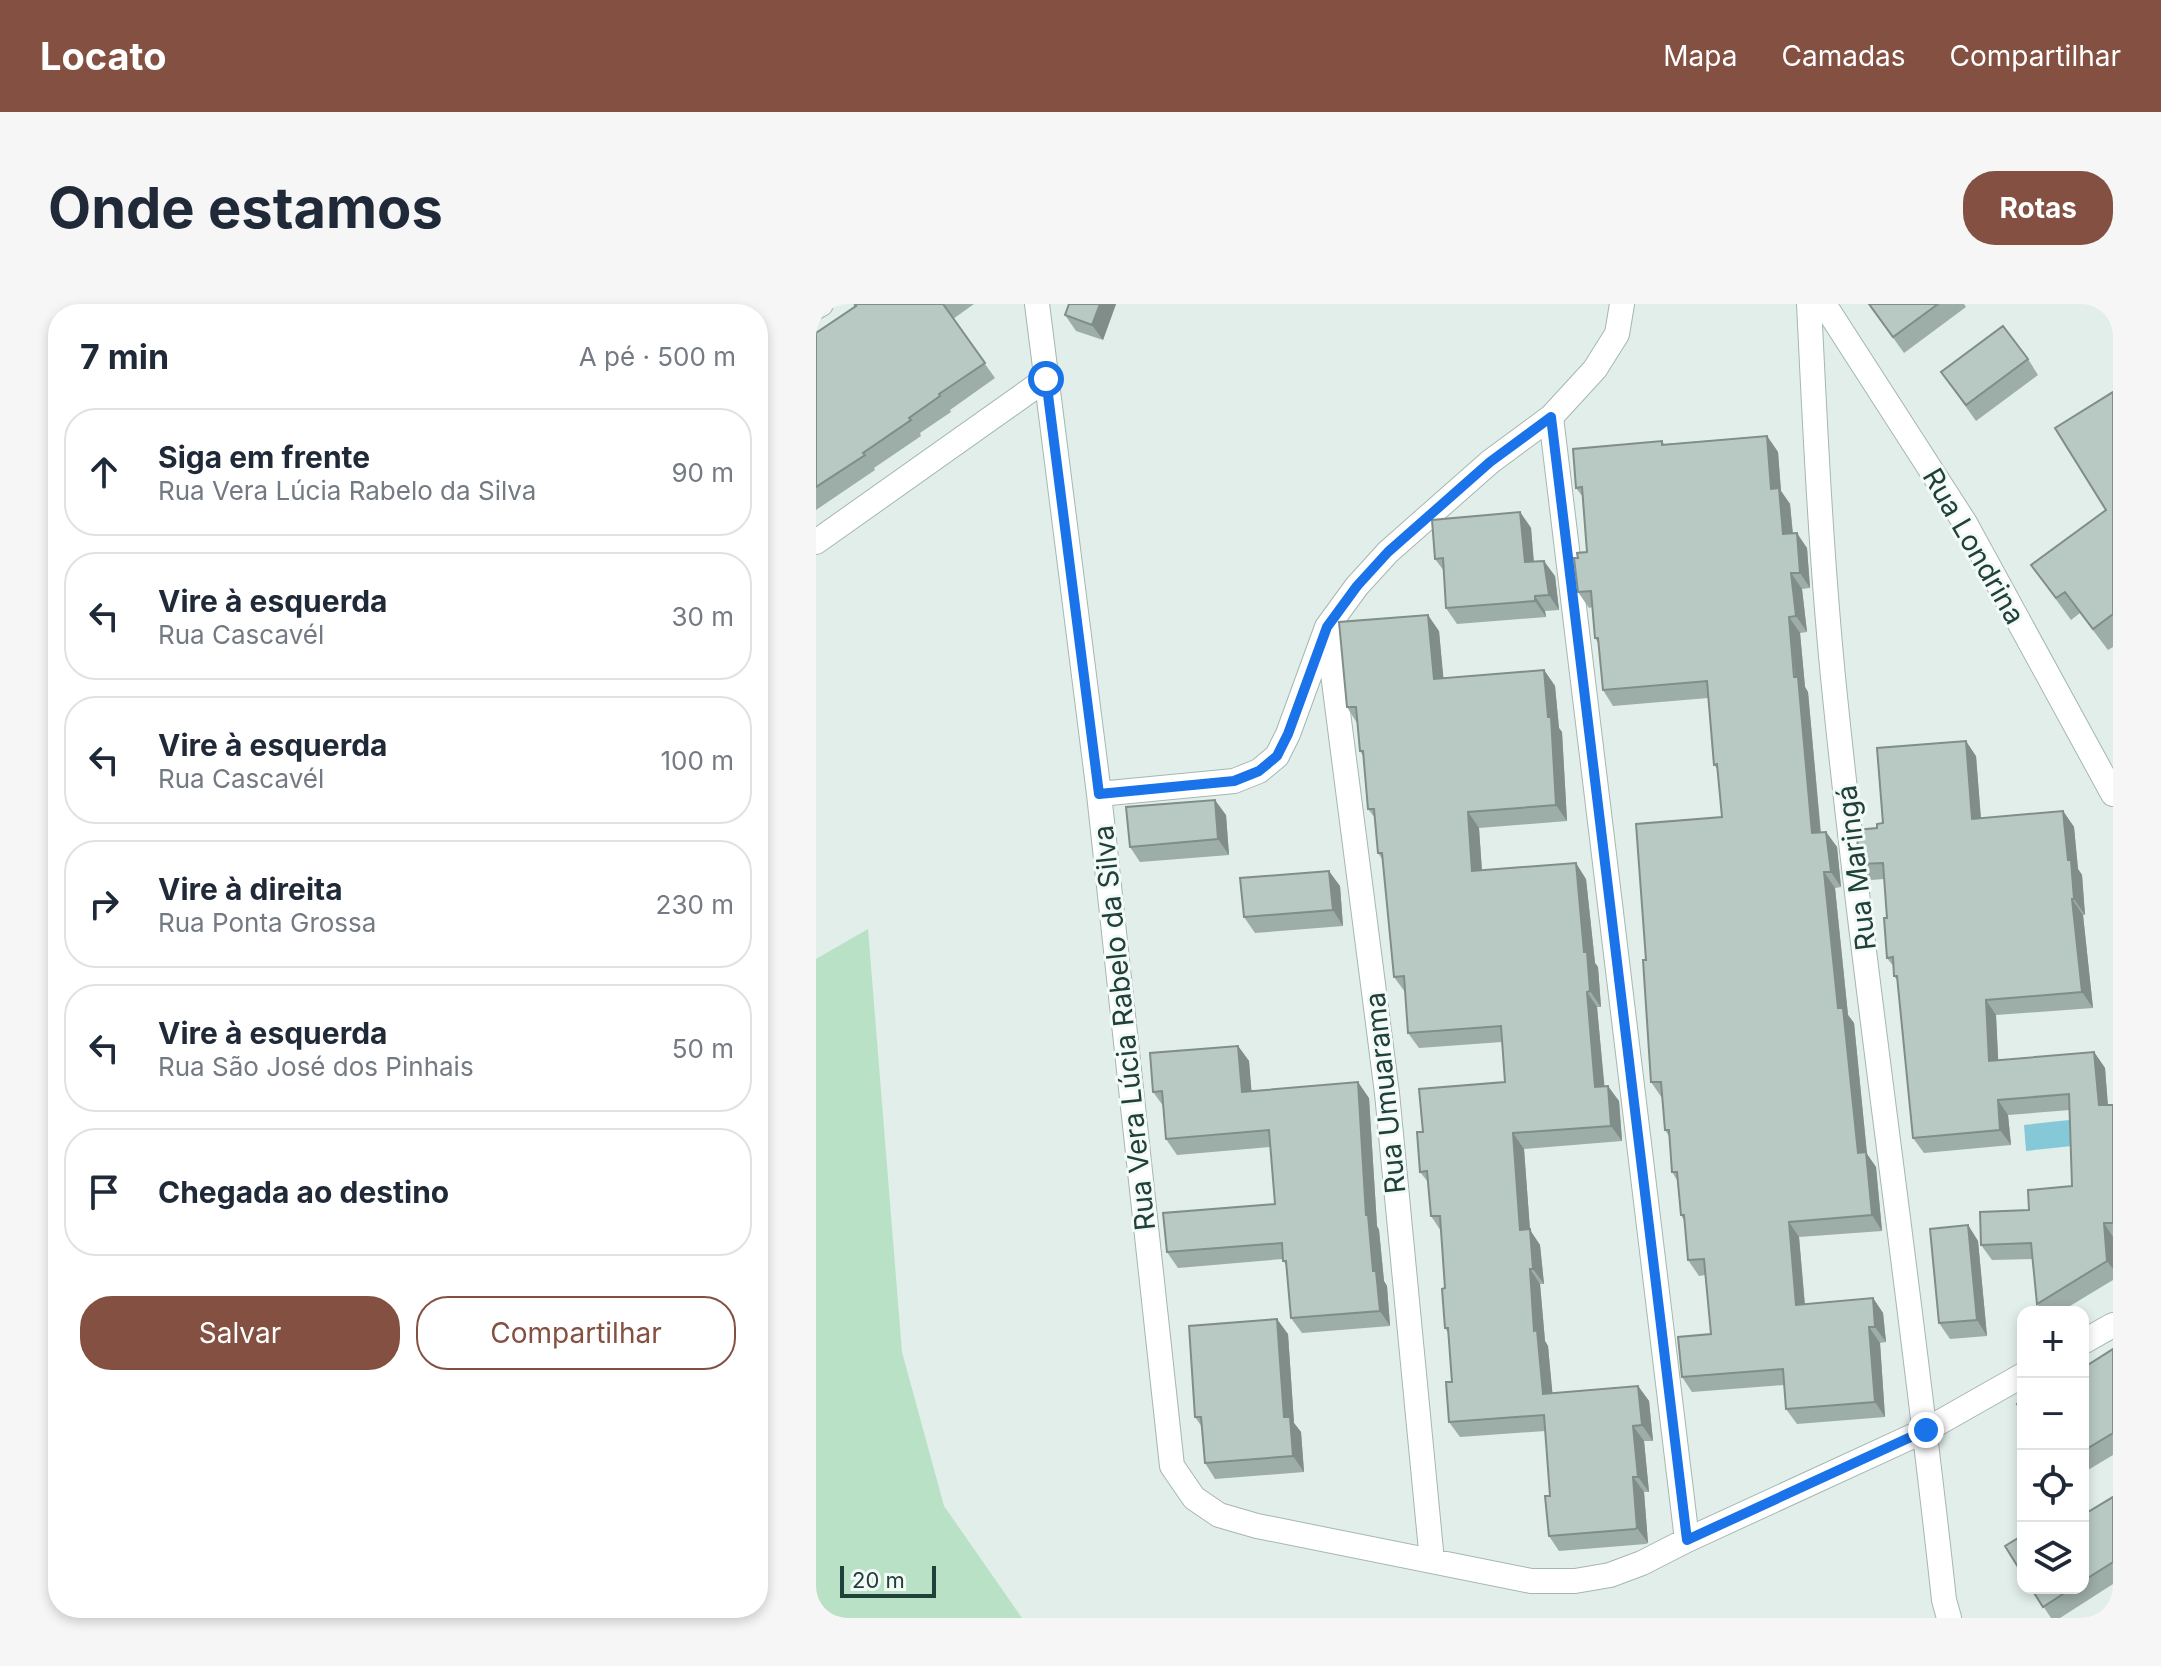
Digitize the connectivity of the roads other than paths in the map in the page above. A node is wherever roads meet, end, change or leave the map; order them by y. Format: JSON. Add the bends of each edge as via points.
{"nodes":[{"id":1,"x":1037,"y":304,"type":"edge"},
{"id":2,"x":1622,"y":304,"type":"edge"},
{"id":3,"x":1809,"y":304,"type":"edge"},
{"id":4,"x":1824,"y":304,"type":"edge"},
{"id":5,"x":1046,"y":379,"type":"junction"},
{"id":6,"x":1551,"y":417,"type":"junction"},
{"id":7,"x":816,"y":542,"type":"edge"},
{"id":8,"x":1327,"y":627,"type":"junction"},
{"id":9,"x":1099,"y":794,"type":"junction"},
{"id":10,"x":2112,"y":800,"type":"edge"},
{"id":11,"x":2113,"y":1325,"type":"edge"},
{"id":12,"x":2089,"y":1339,"type":"edge"},
{"id":13,"x":2018,"y":1378,"type":"edge"},
{"id":14,"x":1926,"y":1430,"type":"junction"},
{"id":15,"x":1687,"y":1540,"type":"junction"},
{"id":16,"x":1432,"y":1561,"type":"junction"},
{"id":17,"x":1949,"y":1618,"type":"edge"}],
"edges":[{"from":1,"to":5,"type":"street","name":"Rua Vera Lúcia Rabelo da Silva"},
{"from":2,"to":6,"type":"street","via":[[1617,334],[1595,369]]},
{"from":3,"to":14,"type":"street","name":"Rua Maringá","via":[[1833,675]]},
{"from":4,"to":10,"type":"street","name":"Rua Londrina","via":[[1965,523]]},
{"from":5,"to":7,"type":"street"},
{"from":5,"to":9,"type":"street","name":"Rua Vera Lúcia Rabelo da Silva"},
{"from":6,"to":8,"type":"street","via":[[1490,462],[1388,552]]},
{"from":6,"to":15,"type":"street"},
{"from":8,"to":9,"type":"street","via":[[1288,734],[1277,756],[1259,771],[1234,781]]},
{"from":8,"to":16,"type":"street","name":"Rua Umuarama","via":[[1387,1093]]},
{"from":9,"to":16,"type":"street","name":"Rua Vera Lúcia Rabelo da Silva","via":[[1172,1466],[1194,1498],[1219,1515]]},
{"from":11,"to":12,"type":"street"},
{"from":13,"to":14,"type":"street"},
{"from":14,"to":15,"type":"street"},
{"from":14,"to":17,"type":"street","name":"Rua Maringá"},
{"from":15,"to":16,"type":"street","via":[[1610,1575],[1575,1581],[1531,1581]]}]}
